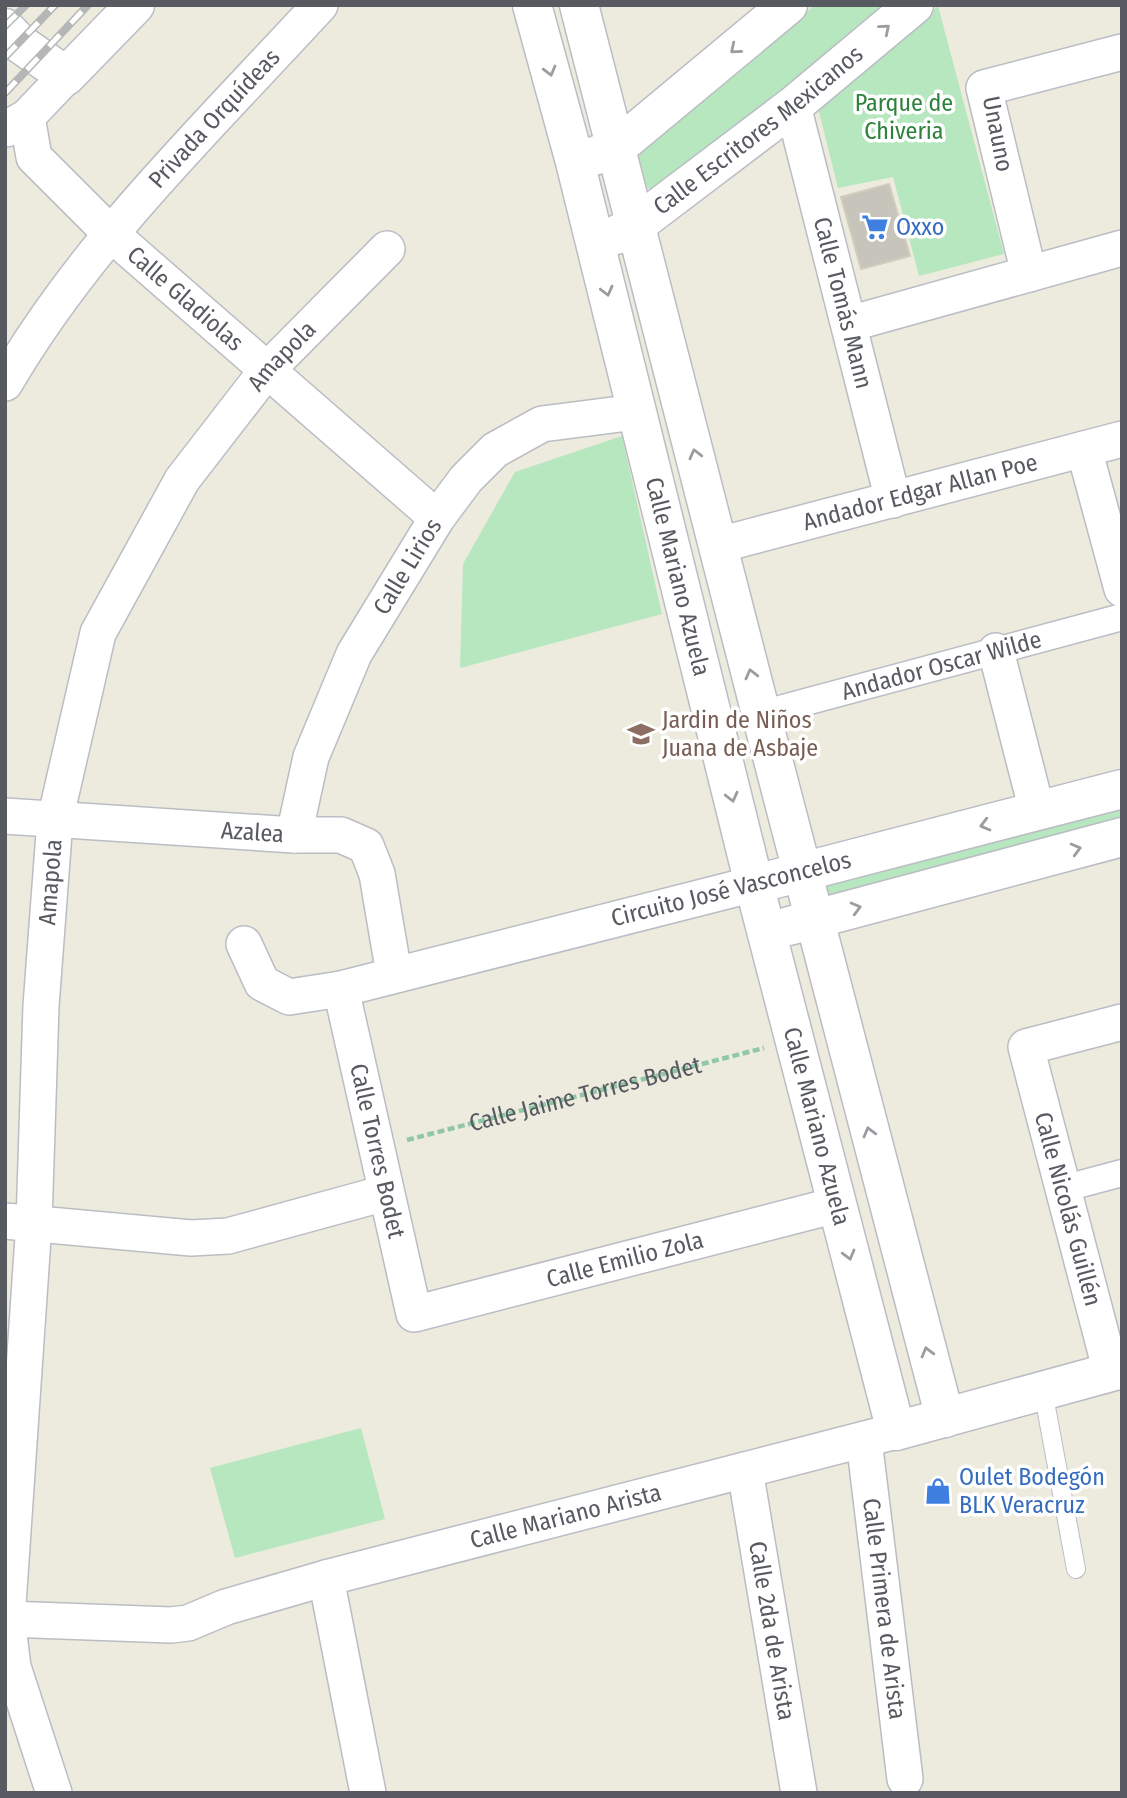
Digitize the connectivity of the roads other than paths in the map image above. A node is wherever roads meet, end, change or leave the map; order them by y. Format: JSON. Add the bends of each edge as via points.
{"nodes":[{"id":1,"x":135,"y":5,"type":"edge"},
{"id":2,"x":320,"y":5,"type":"edge"},
{"id":3,"x":532,"y":5,"type":"edge"},
{"id":4,"x":579,"y":5,"type":"edge"},
{"id":5,"x":788,"y":5,"type":"edge"},
{"id":6,"x":914,"y":5,"type":"edge"},
{"id":7,"x":5,"y":28,"type":"edge"},
{"id":8,"x":1122,"y":51,"type":"edge"},
{"id":9,"x":66,"y":76,"type":"junction"},
{"id":10,"x":793,"y":106,"type":"junction"},
{"id":11,"x":16,"y":123,"type":"edge"},
{"id":12,"x":616,"y":148,"type":"junction"},
{"id":13,"x":575,"y":162,"type":"junction"},
{"id":14,"x":636,"y":225,"type":"junction"},
{"id":15,"x":110,"y":233,"type":"junction"},
{"id":16,"x":595,"y":244,"type":"junction"},
{"id":17,"x":1122,"y":248,"type":"edge"},
{"id":18,"x":387,"y":249,"type":"dead end"},
{"id":19,"x":1029,"y":274,"type":"junction"},
{"id":20,"x":849,"y":324,"type":"junction"},
{"id":21,"x":267,"y":370,"type":"junction"},
{"id":22,"x":5,"y":383,"type":"edge"},
{"id":23,"x":636,"y":412,"type":"junction"},
{"id":24,"x":1122,"y":439,"type":"edge"},
{"id":25,"x":1084,"y":449,"type":"junction"},
{"id":26,"x":893,"y":500,"type":"junction"},
{"id":27,"x":437,"y":518,"type":"junction"},
{"id":28,"x":719,"y":545,"type":"junction"},
{"id":29,"x":1122,"y":589,"type":"edge"},
{"id":30,"x":1122,"y":617,"type":"edge"},
{"id":31,"x":996,"y":651,"type":"junction"},
{"id":32,"x":761,"y":714,"type":"junction"},
{"id":33,"x":1122,"y":789,"type":"edge"},
{"id":34,"x":1037,"y":811,"type":"junction"},
{"id":35,"x":5,"y":816,"type":"edge"},
{"id":36,"x":55,"y":820,"type":"junction"},
{"id":37,"x":294,"y":835,"type":"junction"},
{"id":38,"x":1122,"y":837,"type":"edge"},
{"id":39,"x":800,"y":873,"type":"junction"},
{"id":40,"x":754,"y":884,"type":"junction"},
{"id":41,"x":813,"y":920,"type":"junction"},
{"id":42,"x":766,"y":931,"type":"junction"},
{"id":43,"x":244,"y":944,"type":"dead end"},
{"id":44,"x":394,"y":974,"type":"junction"},
{"id":45,"x":341,"y":989,"type":"junction"},
{"id":46,"x":1122,"y":1022,"type":"edge"},
{"id":47,"x":1122,"y":1173,"type":"edge"},
{"id":48,"x":1062,"y":1188,"type":"junction"},
{"id":49,"x":385,"y":1193,"type":"junction"},
{"id":50,"x":836,"y":1205,"type":"junction"},
{"id":51,"x":19,"y":1222,"type":"edge"},
{"id":52,"x":414,"y":1314,"type":"joint"},
{"id":53,"x":1116,"y":1370,"type":"edge"},
{"id":54,"x":1043,"y":1391,"type":"junction"},
{"id":55,"x":945,"y":1418,"type":"junction"},
{"id":56,"x":880,"y":1436,"type":"junction"},
{"id":57,"x":745,"y":1470,"type":"junction"},
{"id":58,"x":1076,"y":1569,"type":"dead end"},
{"id":59,"x":326,"y":1578,"type":"junction"},
{"id":60,"x":6,"y":1619,"type":"edge"},
{"id":61,"x":905,"y":1779,"type":"dead end"},
{"id":62,"x":54,"y":1793,"type":"edge"},
{"id":63,"x":368,"y":1793,"type":"edge"},
{"id":64,"x":799,"y":1793,"type":"edge"}],
"edges":[{"from":1,"to":9,"type":"street"},
{"from":2,"to":15,"type":"street","name":"Privada Orquídeas"},
{"from":3,"to":13,"type":"street","name":"Calle Mariano Azuela","one_way":true},
{"from":4,"to":12,"type":"street","name":"Calle Mariano Azuela"},
{"from":5,"to":12,"type":"street","one_way":true},
{"from":10,"to":6,"type":"street","name":"Calle Escritores Mexicanos","one_way":true},
{"from":7,"to":9,"type":"street"},
{"from":8,"to":19,"type":"street","name":"Unauno","via":[[984,88]]},
{"from":9,"to":11,"type":"street"},
{"from":10,"to":14,"type":"street","name":"Calle Escritores Mexicanos"},
{"from":10,"to":20,"type":"street","name":"Calle Tomás Mann"},
{"from":11,"to":15,"type":"street","name":"Calle Gladiolas","via":[[34,157]]},
{"from":12,"to":13,"type":"street"},
{"from":12,"to":14,"type":"street","name":"Calle Mariano Azuela"},
{"from":13,"to":16,"type":"street","name":"Calle Mariano Azuela"},
{"from":14,"to":16,"type":"street","name":"Calle Escritores Mexicanos"},
{"from":28,"to":14,"type":"street","name":"Calle Mariano Azuela","one_way":true},
{"from":15,"to":21,"type":"street","name":"Calle Gladiolas"},
{"from":15,"to":22,"type":"street","name":"Privada Orquídeas"},
{"from":16,"to":23,"type":"street","name":"Calle Mariano Azuela","one_way":true},
{"from":17,"to":19,"type":"street"},
{"from":18,"to":21,"type":"street","name":"Amapola"},
{"from":19,"to":20,"type":"street"},
{"from":20,"to":26,"type":"street","name":"Calle Tomás Mann"},
{"from":21,"to":27,"type":"street","name":"Calle Gladiolas"},
{"from":21,"to":36,"type":"street","name":"Amapola","via":[[182,480],[98,633]]},
{"from":23,"to":27,"type":"street","name":"Calle Lirios","via":[[542,424],[495,450]]},
{"from":23,"to":40,"type":"street","name":"Calle Mariano Azuela","one_way":true},
{"from":24,"to":25,"type":"street","name":"Andador Edgar Allan Poe"},
{"from":25,"to":26,"type":"street","name":"Andador Edgar Allan Poe"},
{"from":25,"to":29,"type":"street"},
{"from":26,"to":28,"type":"street","name":"Andador Edgar Allan Poe"},
{"from":27,"to":37,"type":"street","name":"Calle Lirios","via":[[354,654],[311,757]]},
{"from":32,"to":28,"type":"street","name":"Calle Mariano Azuela","one_way":true},
{"from":30,"to":31,"type":"street","name":"Andador Oscar Wilde"},
{"from":31,"to":32,"type":"street","name":"Andador Oscar Wilde"},
{"from":31,"to":34,"type":"street"},
{"from":32,"to":39,"type":"street","name":"Calle Mariano Azuela"},
{"from":33,"to":34,"type":"street","name":"Circuito José Vasconcelos"},
{"from":34,"to":39,"type":"street","name":"Circuito José Vasconcelos","one_way":true},
{"from":35,"to":36,"type":"street","name":"Azalea"},
{"from":36,"to":37,"type":"street","name":"Azalea"},
{"from":36,"to":51,"type":"street","name":"Amapola"},
{"from":37,"to":44,"type":"street","name":"Azalea","via":[[341,835],[366,846],[377,874]]},
{"from":41,"to":38,"type":"street","name":"Circuito José Vasconcelos","one_way":true},
{"from":39,"to":40,"type":"street","name":"Circuito José Vasconcelos"},
{"from":39,"to":41,"type":"street","name":"Calle Mariano Azuela"},
{"from":40,"to":42,"type":"street","name":"Calle Mariano Azuela"},
{"from":40,"to":44,"type":"street","name":"Circuito José Vasconcelos"},
{"from":41,"to":42,"type":"street","name":"Circuito José Vasconcelos"},
{"from":55,"to":41,"type":"street","name":"Calle Mariano Azuela","one_way":true},
{"from":42,"to":50,"type":"street","name":"Calle Mariano Azuela"},
{"from":43,"to":45,"type":"street","name":"Circuito José Vasconcelos","via":[[262,983],[289,997]]},
{"from":44,"to":45,"type":"street","name":"Circuito José Vasconcelos"},
{"from":45,"to":49,"type":"street","name":"Calle Torres Bodet"},
{"from":46,"to":48,"type":"street","name":"Calle Nicolás Guillén","via":[[1026,1047]]},
{"from":47,"to":48,"type":"street"},
{"from":48,"to":53,"type":"street","name":"Calle Nicolás Guillén"},
{"from":49,"to":51,"type":"street","via":[[228,1236],[191,1238]]},
{"from":49,"to":52,"type":"street","name":"Calle Torres Bodet"},
{"from":50,"to":52,"type":"street","name":"Calle Emilio Zola"},
{"from":50,"to":56,"type":"street","name":"Calle Mariano Azuela","one_way":true},
{"from":51,"to":60,"type":"street","name":"Amapola"},
{"from":53,"to":54,"type":"street","name":"Calle Mariano Arista"},
{"from":54,"to":55,"type":"street","name":"Calle Mariano Arista"},
{"from":54,"to":58,"type":"lane"},
{"from":55,"to":56,"type":"street","name":"Calle Mariano Arista"},
{"from":56,"to":57,"type":"street","name":"Calle Mariano Arista"},
{"from":56,"to":61,"type":"street","name":"Calle Primera de Arista"},
{"from":57,"to":59,"type":"street","name":"Calle Mariano Arista"},
{"from":57,"to":64,"type":"street","name":"Calle 2da de Arista"},
{"from":59,"to":60,"type":"street","name":"Calle Mariano Arista","via":[[226,1606],[188,1623]]},
{"from":59,"to":63,"type":"street"},
{"from":60,"to":62,"type":"street","name":"Amapola","via":[[13,1667]]}]}
